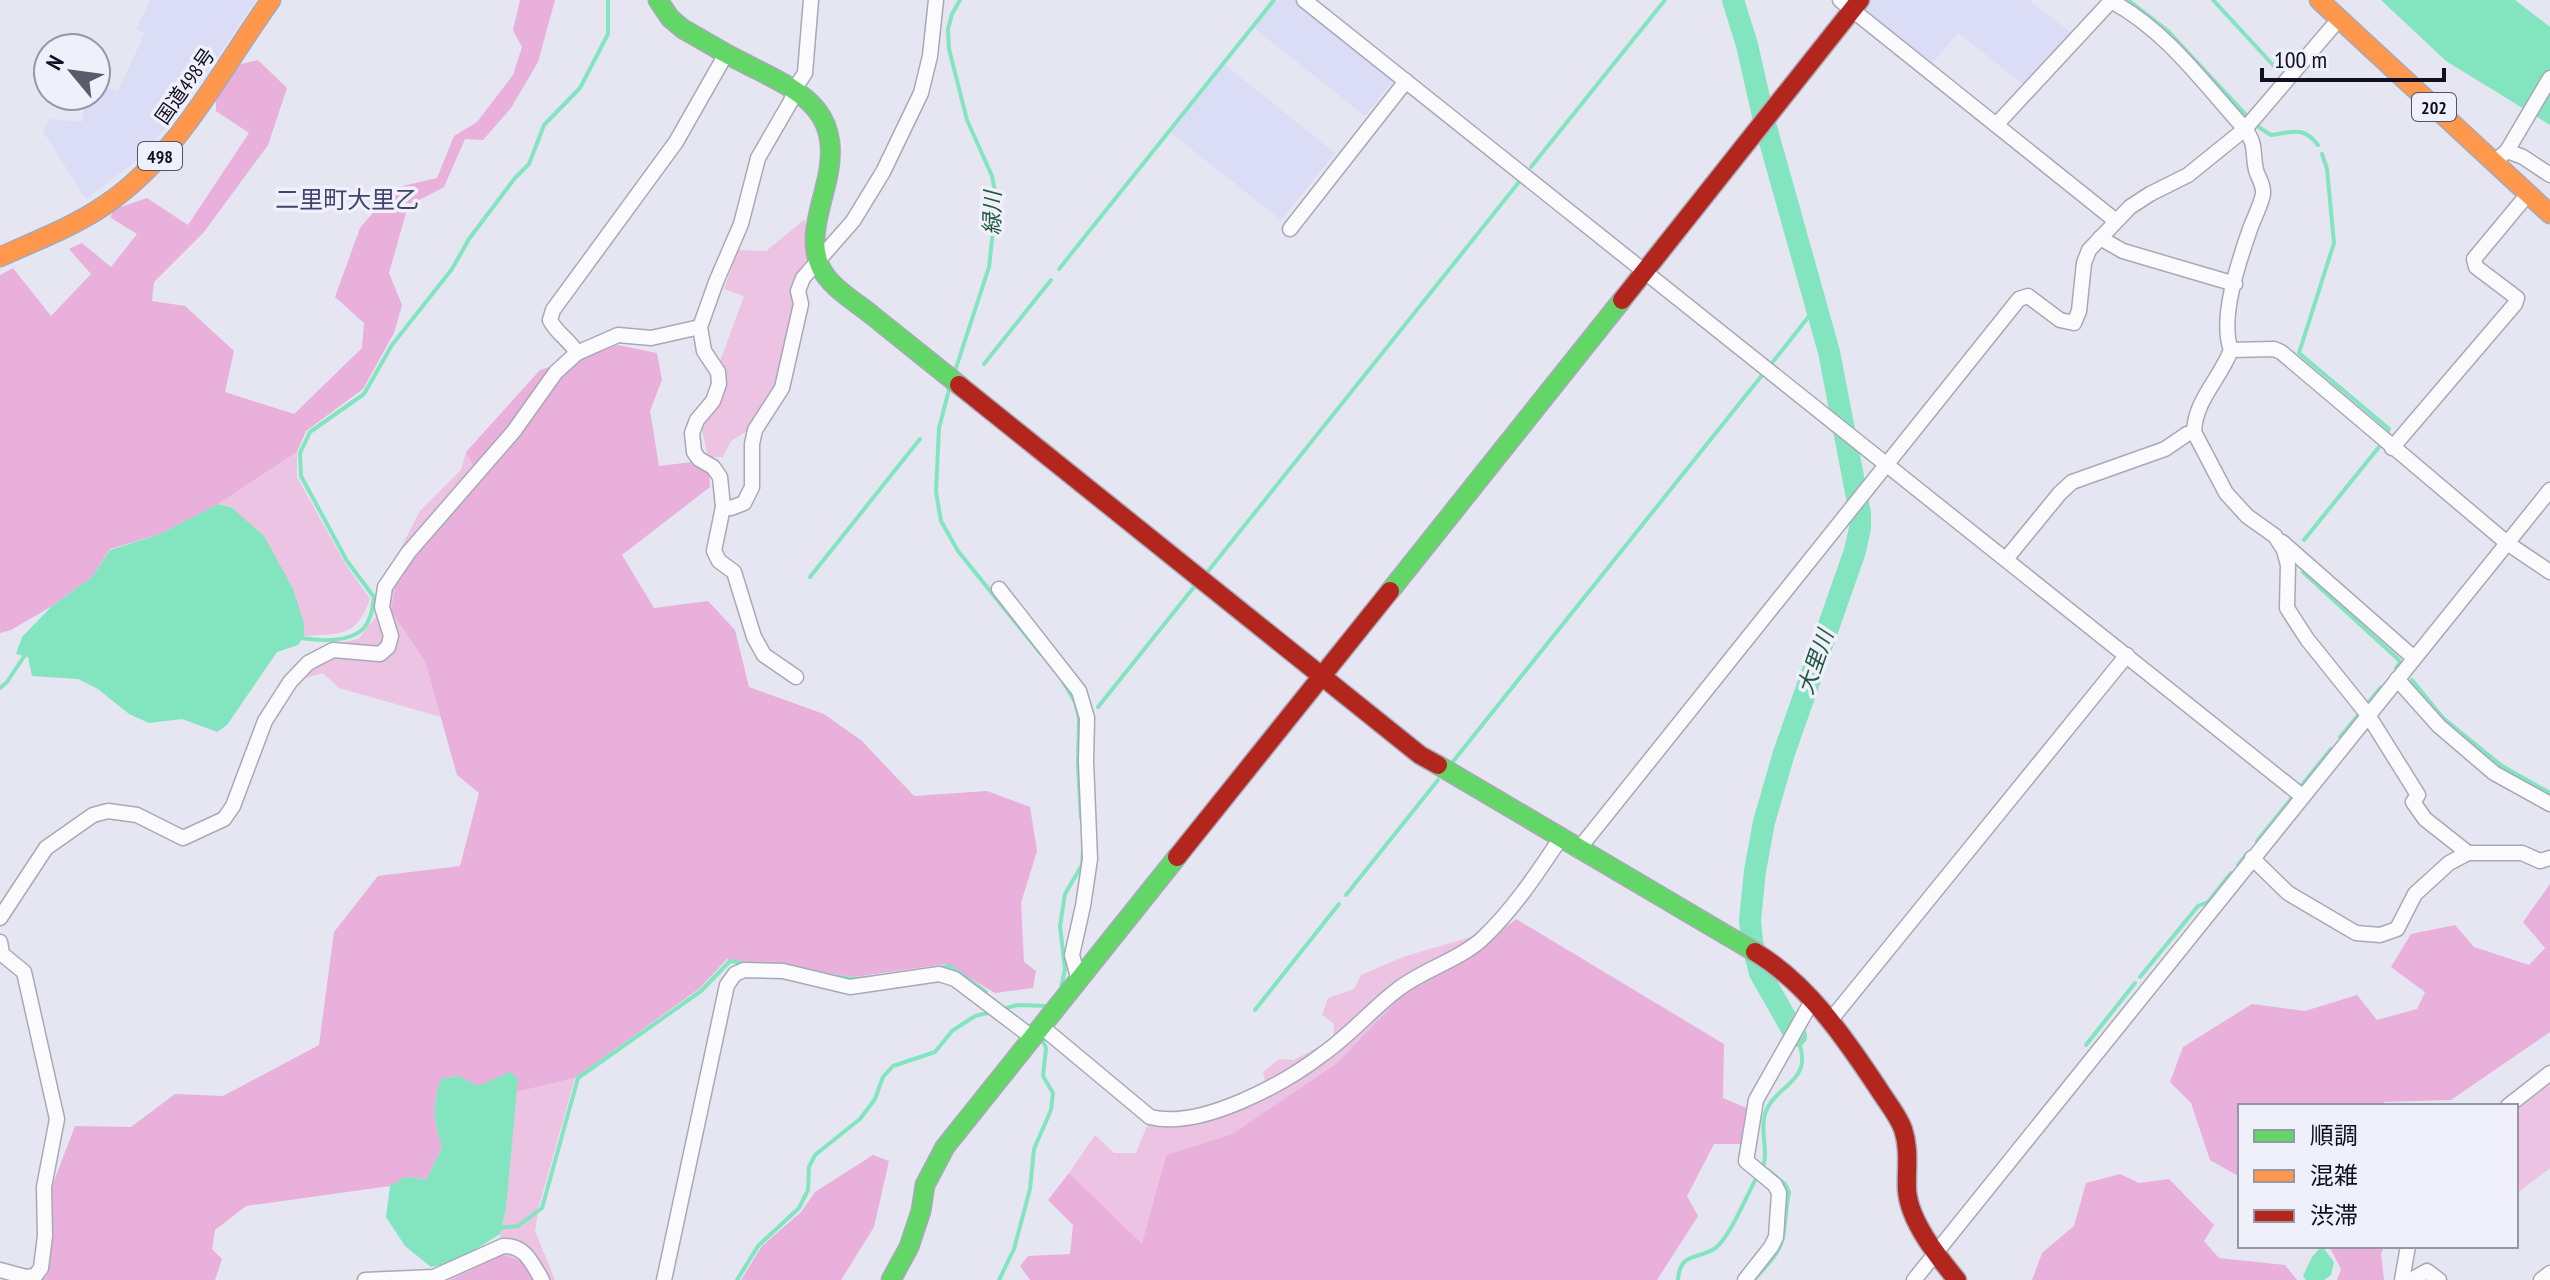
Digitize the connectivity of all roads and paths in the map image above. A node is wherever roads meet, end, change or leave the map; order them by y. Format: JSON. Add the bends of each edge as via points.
{"nodes":[{"id":1,"x":271,"y":0,"type":"edge"},
{"id":2,"x":658,"y":0,"type":"edge"},
{"id":3,"x":811,"y":0,"type":"edge"},
{"id":4,"x":936,"y":0,"type":"edge"},
{"id":5,"x":1304,"y":0,"type":"edge"},
{"id":6,"x":2112,"y":0,"type":"edge"},
{"id":7,"x":2319,"y":0,"type":"edge"},
{"id":8,"x":1851,"y":3,"type":"edge"},
{"id":9,"x":2339,"y":19,"type":"junction"},
{"id":10,"x":726,"y":54,"type":"junction"},
{"id":11,"x":2550,"y":78,"type":"edge"},
{"id":12,"x":1406,"y":81,"type":"junction"},
{"id":13,"x":794,"y":90,"type":"junction"},
{"id":14,"x":2250,"y":124,"type":"junction"},
{"id":15,"x":1996,"y":125,"type":"junction"},
{"id":16,"x":2501,"y":157,"type":"junction"},
{"id":17,"x":2550,"y":175,"type":"edge"},
{"id":18,"x":2528,"y":194,"type":"junction"},
{"id":19,"x":2550,"y":214,"type":"edge"},
{"id":20,"x":2116,"y":221,"type":"junction"},
{"id":21,"x":1290,"y":229,"type":"dead end"},
{"id":22,"x":2100,"y":238,"type":"junction"},
{"id":23,"x":0,"y":257,"type":"edge"},
{"id":24,"x":818,"y":262,"type":"junction"},
{"id":25,"x":1644,"y":270,"type":"junction"},
{"id":26,"x":2235,"y":284,"type":"junction"},
{"id":27,"x":700,"y":327,"type":"junction"},
{"id":28,"x":2231,"y":350,"type":"junction"},
{"id":29,"x":577,"y":353,"type":"junction"},
{"id":30,"x":2194,"y":432,"type":"junction"},
{"id":31,"x":2387,"y":443,"type":"junction"},
{"id":32,"x":1886,"y":463,"type":"junction"},
{"id":33,"x":2550,"y":490,"type":"edge"},
{"id":34,"x":723,"y":507,"type":"junction"},
{"id":35,"x":2275,"y":536,"type":"junction"},
{"id":36,"x":2507,"y":543,"type":"junction"},
{"id":37,"x":2006,"y":559,"type":"junction"},
{"id":38,"x":2550,"y":572,"type":"edge"},
{"id":39,"x":999,"y":589,"type":"dead end"},
{"id":40,"x":2127,"y":655,"type":"junction"},
{"id":41,"x":2414,"y":658,"type":"junction"},
{"id":42,"x":796,"y":677,"type":"dead end"},
{"id":43,"x":1322,"y":677,"type":"junction"},
{"id":44,"x":2397,"y":679,"type":"junction"},
{"id":45,"x":2368,"y":715,"type":"junction"},
{"id":46,"x":2302,"y":796,"type":"junction"},
{"id":47,"x":2550,"y":804,"type":"edge"},
{"id":48,"x":1560,"y":839,"type":"junction"},
{"id":49,"x":1578,"y":850,"type":"junction"},
{"id":50,"x":2468,"y":853,"type":"junction"},
{"id":51,"x":2252,"y":858,"type":"junction"},
{"id":52,"x":2550,"y":858,"type":"edge"},
{"id":53,"x":0,"y":918,"type":"edge"},
{"id":54,"x":0,"y":942,"type":"edge"},
{"id":55,"x":1079,"y":981,"type":"junction"},
{"id":56,"x":1812,"y":1001,"type":"junction"},
{"id":57,"x":1829,"y":1022,"type":"junction"},
{"id":58,"x":1037,"y":1033,"type":"junction"},
{"id":59,"x":2550,"y":1073,"type":"edge"},
{"id":60,"x":2511,"y":1104,"type":"edge"},
{"id":61,"x":2408,"y":1248,"type":"edge"},
{"id":62,"x":1935,"y":1254,"type":"junction"},
{"id":63,"x":0,"y":1270,"type":"edge"},
{"id":64,"x":2550,"y":1273,"type":"edge"},
{"id":65,"x":365,"y":1280,"type":"edge"},
{"id":66,"x":542,"y":1280,"type":"edge"},
{"id":67,"x":664,"y":1280,"type":"edge"},
{"id":68,"x":891,"y":1280,"type":"edge"},
{"id":69,"x":1745,"y":1280,"type":"edge"},
{"id":70,"x":1914,"y":1280,"type":"edge"},
{"id":71,"x":1957,"y":1280,"type":"edge"},
{"id":72,"x":2402,"y":1280,"type":"edge"},
{"id":73,"x":2411,"y":1280,"type":"edge"},
{"id":74,"x":2439,"y":1280,"type":"edge"},
{"id":75,"x":2541,"y":1280,"type":"edge"}],
"edges":[{"from":1,"to":23,"type":"main road","name":"国道498号","number":"498","via":[[182,133],[139,178],[92,212]]},
{"from":2,"to":10,"type":"main road","via":[[670,18]]},
{"from":3,"to":13,"type":"street","via":[[805,73]]},
{"from":4,"to":24,"type":"street","via":[[921,93],[883,172],[853,221]]},
{"from":5,"to":12,"type":"street"},
{"from":6,"to":14,"type":"street","via":[[2165,40]]},
{"from":6,"to":15,"type":"street"},
{"from":7,"to":9,"type":"main road","number":"202"},
{"from":8,"to":15,"type":"street"},
{"from":8,"to":25,"type":"main road"},
{"from":9,"to":14,"type":"street"},
{"from":9,"to":16,"type":"main road","number":"202"},
{"from":10,"to":13,"type":"main road"},
{"from":10,"to":29,"type":"street","via":[[676,142],[553,310],[553,326]]},
{"from":11,"to":16,"type":"street"},
{"from":12,"to":21,"type":"street"},
{"from":12,"to":25,"type":"street"},
{"from":13,"to":24,"type":"main road","via":[[820,112],[832,140],[832,162],[816,225]]},
{"from":13,"to":27,"type":"street","via":[[758,158],[741,224]]},
{"from":14,"to":20,"type":"street","via":[[2188,175],[2150,194]]},
{"from":14,"to":26,"type":"street","via":[[2263,194]]},
{"from":15,"to":20,"type":"street"},
{"from":16,"to":17,"type":"street","via":[[2523,157]]},
{"from":16,"to":18,"type":"main road","number":"202"},
{"from":18,"to":19,"type":"main road","number":"202"},
{"from":18,"to":31,"type":"street","via":[[2474,259],[2476,267],[2517,298],[2515,304]]},
{"from":20,"to":22,"type":"street"},
{"from":22,"to":26,"type":"street","via":[[2123,251]]},
{"from":22,"to":32,"type":"street","via":[[2084,263],[2074,323],[2060,320],[2028,296],[2019,299]]},
{"from":24,"to":34,"type":"street","via":[[798,291],[801,304],[782,388],[755,430],[752,487],[744,503]]},
{"from":24,"to":43,"type":"main road","via":[[842,291]]},
{"from":25,"to":32,"type":"street"},
{"from":25,"to":43,"type":"main road"},
{"from":26,"to":28,"type":"street","via":[[2226,337]]},
{"from":27,"to":29,"type":"street","via":[[651,338],[618,335]]},
{"from":27,"to":34,"type":"street","via":[[719,384],[692,433],[694,452],[720,477]]},
{"from":28,"to":30,"type":"street","via":[[2202,401]]},
{"from":28,"to":31,"type":"street","via":[[2281,352]]},
{"from":29,"to":53,"type":"street","via":[[556,372],[385,587],[388,647],[380,654],[333,650],[308,663],[290,682],[265,721],[224,819],[183,838],[137,815],[93,815],[46,848]]},
{"from":30,"to":35,"type":"street","via":[[2226,493]]},
{"from":30,"to":37,"type":"street","via":[[2165,449],[2072,482]]},
{"from":31,"to":36,"type":"street"},
{"from":32,"to":37,"type":"street"},
{"from":32,"to":49,"type":"street"},
{"from":33,"to":36,"type":"street"},
{"from":34,"to":42,"type":"street","via":[[714,551],[734,572],[764,655]]},
{"from":35,"to":41,"type":"street"},
{"from":35,"to":45,"type":"street","via":[[2288,565],[2287,608]]},
{"from":36,"to":38,"type":"street"},
{"from":36,"to":41,"type":"street"},
{"from":37,"to":40,"type":"street"},
{"from":39,"to":55,"type":"street","via":[[1079,691],[1087,718],[1090,859],[1072,955]]},
{"from":40,"to":46,"type":"street"},
{"from":40,"to":57,"type":"street"},
{"from":41,"to":44,"type":"street"},
{"from":43,"to":48,"type":"main road","via":[[1420,755]]},
{"from":43,"to":55,"type":"main road"},
{"from":44,"to":45,"type":"street"},
{"from":44,"to":47,"type":"street","via":[[2439,726],[2494,773]]},
{"from":45,"to":46,"type":"street"},
{"from":45,"to":50,"type":"street","via":[[2418,795],[2413,802],[2425,819]]},
{"from":46,"to":51,"type":"street"},
{"from":48,"to":49,"type":"main road"},
{"from":48,"to":58,"type":"street","via":[[1523,895],[1478,942],[1399,988],[1324,1054],[1212,1113],[1165,1121],[1150,1117]]},
{"from":49,"to":56,"type":"main road","via":[[1764,958]]},
{"from":50,"to":51,"type":"street","via":[[2415,894],[2397,929],[2380,935],[2356,933],[2288,893]]},
{"from":50,"to":52,"type":"street"},
{"from":51,"to":62,"type":"street"},
{"from":54,"to":63,"type":"street","via":[[2,954],[24,972],[57,1119],[44,1187],[41,1268],[26,1277]]},
{"from":55,"to":58,"type":"main road"},
{"from":56,"to":57,"type":"main road"},
{"from":56,"to":69,"type":"street","via":[[1756,1100],[1746,1161],[1779,1193],[1776,1237]]},
{"from":57,"to":62,"type":"main road","via":[[1902,1126],[1911,1209]]},
{"from":58,"to":67,"type":"street","via":[[939,974],[850,987],[783,971],[735,974],[727,985]]},
{"from":58,"to":68,"type":"main road","via":[[945,1147],[925,1185],[909,1247]]},
{"from":59,"to":60,"type":"street"},
{"from":61,"to":72,"type":"street"},
{"from":62,"to":70,"type":"street"},
{"from":62,"to":71,"type":"main road"},
{"from":64,"to":75,"type":"street"},
{"from":65,"to":66,"type":"street","via":[[434,1277],[503,1246],[521,1249]]},
{"from":73,"to":74,"type":"street","via":[[2427,1271]]}]}
